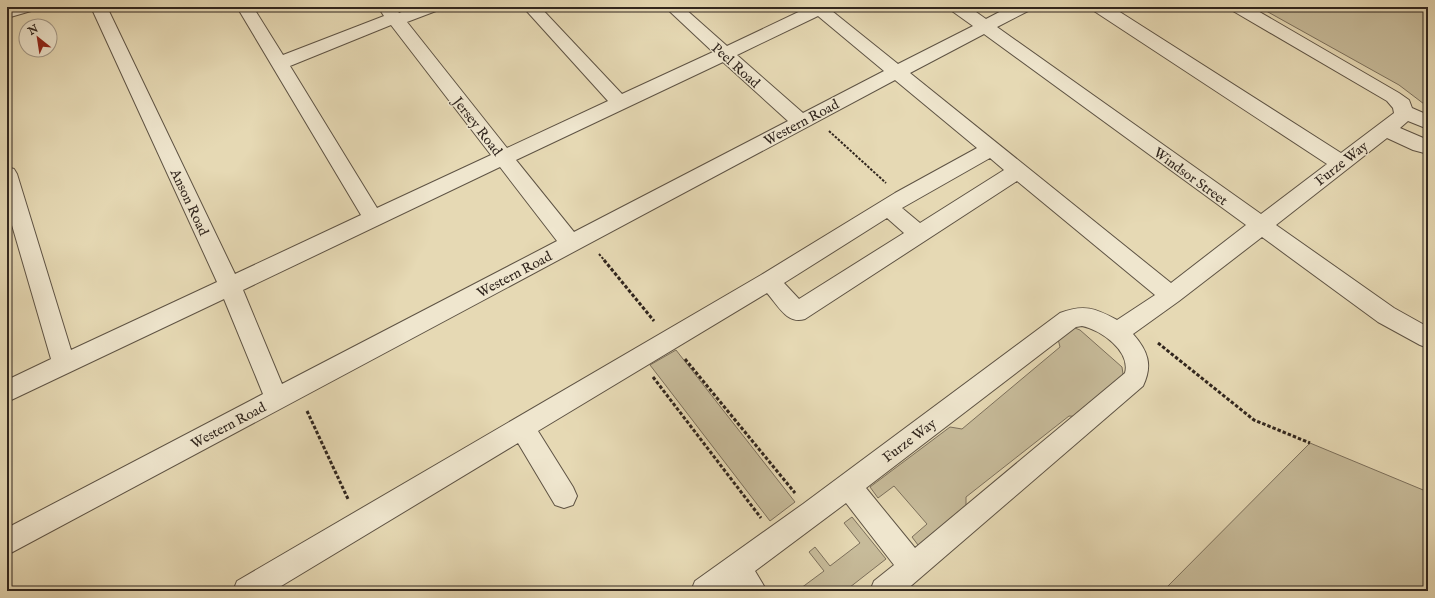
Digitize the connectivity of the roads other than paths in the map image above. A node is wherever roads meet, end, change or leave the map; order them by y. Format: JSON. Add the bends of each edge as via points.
{"nodes":[{"id":1,"x":25,"y":7,"type":"edge"},
{"id":2,"x":99,"y":7,"type":"edge"},
{"id":3,"x":245,"y":7,"type":"edge"},
{"id":4,"x":430,"y":7,"type":"edge"},
{"id":5,"x":531,"y":7,"type":"edge"},
{"id":6,"x":673,"y":7,"type":"edge"},
{"id":7,"x":958,"y":7,"type":"edge"},
{"id":8,"x":1022,"y":7,"type":"edge"},
{"id":9,"x":1100,"y":7,"type":"edge"},
{"id":10,"x":1239,"y":7,"type":"edge"},
{"id":11,"x":818,"y":8,"type":"edge"},
{"id":12,"x":7,"y":13,"type":"edge"},
{"id":13,"x":392,"y":15,"type":"edge"},
{"id":14,"x":984,"y":27,"type":"junction"},
{"id":15,"x":723,"y":54,"type":"junction"},
{"id":16,"x":280,"y":64,"type":"junction"},
{"id":17,"x":898,"y":72,"type":"junction"},
{"id":18,"x":619,"y":102,"type":"junction"},
{"id":19,"x":1404,"y":112,"type":"junction"},
{"id":20,"x":806,"y":119,"type":"junction"},
{"id":21,"x":1428,"y":122,"type":"edge"},
{"id":22,"x":1385,"y":129,"type":"junction"},
{"id":23,"x":1428,"y":147,"type":"edge"},
{"id":24,"x":992,"y":148,"type":"junction"},
{"id":25,"x":503,"y":158,"type":"junction"},
{"id":26,"x":1341,"y":163,"type":"junction"},
{"id":27,"x":1019,"y":170,"type":"junction"},
{"id":28,"x":7,"y":174,"type":"edge"},
{"id":29,"x":896,"y":203,"type":"junction"},
{"id":30,"x":374,"y":218,"type":"junction"},
{"id":31,"x":1260,"y":226,"type":"junction"},
{"id":32,"x":919,"y":234,"type":"junction"},
{"id":33,"x":578,"y":240,"type":"junction"},
{"id":34,"x":769,"y":281,"type":"junction"},
{"id":35,"x":230,"y":286,"type":"junction"},
{"id":36,"x":1171,"y":295,"type":"junction"},
{"id":37,"x":1125,"y":327,"type":"junction"},
{"id":38,"x":1428,"y":338,"type":"edge"},
{"id":39,"x":64,"y":364,"type":"junction"},
{"id":40,"x":7,"y":391,"type":"edge"},
{"id":41,"x":277,"y":400,"type":"junction"},
{"id":42,"x":522,"y":428,"type":"junction"},
{"id":43,"x":848,"y":486,"type":"junction"},
{"id":44,"x":564,"y":496,"type":"dead end"},
{"id":45,"x":7,"y":542,"type":"edge"},
{"id":46,"x":736,"y":567,"type":"junction"},
{"id":47,"x":913,"y":567,"type":"junction"},
{"id":48,"x":247,"y":591,"type":"edge"},
{"id":49,"x":705,"y":591,"type":"edge"},
{"id":50,"x":753,"y":591,"type":"edge"},
{"id":51,"x":884,"y":591,"type":"edge"}],
"edges":[{"from":1,"to":12,"type":"street"},
{"from":2,"to":35,"type":"street","name":"Anson Road"},
{"from":3,"to":16,"type":"street"},
{"from":4,"to":13,"type":"street"},
{"from":5,"to":18,"type":"street"},
{"from":6,"to":15,"type":"street","name":"Peel Road"},
{"from":7,"to":14,"type":"street","name":"Windsor Street"},
{"from":8,"to":14,"type":"street","name":"Western Road"},
{"from":9,"to":26,"type":"street"},
{"from":10,"to":19,"type":"street","via":[[1393,97],[1402,105]]},
{"from":11,"to":15,"type":"street"},
{"from":11,"to":17,"type":"street"},
{"from":13,"to":16,"type":"street"},
{"from":13,"to":25,"type":"street","name":"Jersey Road"},
{"from":14,"to":17,"type":"street","name":"Western Road"},
{"from":14,"to":31,"type":"street","name":"Windsor Street"},
{"from":15,"to":18,"type":"street"},
{"from":15,"to":20,"type":"street","name":"Peel Road"},
{"from":16,"to":30,"type":"street"},
{"from":17,"to":20,"type":"street","name":"Western Road"},
{"from":17,"to":24,"type":"street"},
{"from":18,"to":25,"type":"street"},
{"from":19,"to":21,"type":"street"},
{"from":19,"to":22,"type":"street","name":"Furze Way","via":[[1404,115]]},
{"from":20,"to":33,"type":"street","name":"Western Road"},
{"from":22,"to":23,"type":"street"},
{"from":22,"to":26,"type":"street","name":"Furze Way"},
{"from":24,"to":27,"type":"street"},
{"from":24,"to":29,"type":"street"},
{"from":25,"to":30,"type":"street"},
{"from":25,"to":33,"type":"street","name":"Jersey Road"},
{"from":26,"to":31,"type":"street","name":"Furze Way"},
{"from":27,"to":32,"type":"street"},
{"from":27,"to":36,"type":"street"},
{"from":28,"to":39,"type":"street"},
{"from":29,"to":32,"type":"street"},
{"from":29,"to":34,"type":"street"},
{"from":30,"to":35,"type":"street"},
{"from":31,"to":36,"type":"street","name":"Furze Way"},
{"from":31,"to":38,"type":"street","name":"Windsor Street","via":[[1386,315]]},
{"from":32,"to":34,"type":"street","via":[[797,312]]},
{"from":33,"to":41,"type":"street","name":"Western Road"},
{"from":34,"to":42,"type":"street"},
{"from":35,"to":39,"type":"street"},
{"from":35,"to":41,"type":"street","name":"Anson Road"},
{"from":36,"to":37,"type":"street","name":"Furze Way"},
{"from":37,"to":43,"type":"street","name":"Furze Way","via":[[1082,316],[1068,320]]},
{"from":37,"to":47,"type":"street","name":"Furze Way","via":[[1138,367],[1135,379]]},
{"from":39,"to":40,"type":"street"},
{"from":41,"to":45,"type":"street","name":"Western Road"},
{"from":42,"to":44,"type":"street"},
{"from":42,"to":48,"type":"street"},
{"from":43,"to":46,"type":"street","name":"Furze Way"},
{"from":43,"to":47,"type":"street"},
{"from":46,"to":49,"type":"street","name":"Furze Way"},
{"from":46,"to":50,"type":"street"},
{"from":47,"to":51,"type":"street","name":"Furze Way"}]}
